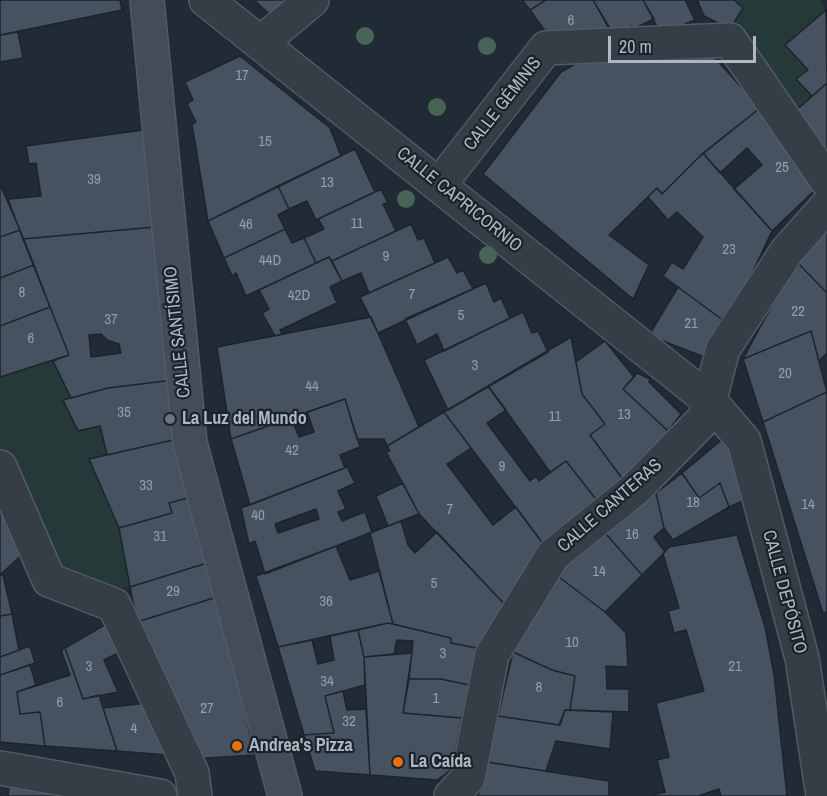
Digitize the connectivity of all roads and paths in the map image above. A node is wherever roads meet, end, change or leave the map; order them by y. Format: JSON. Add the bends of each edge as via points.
{"nodes":[{"id":1,"x":147,"y":0,"type":"edge"},
{"id":2,"x":206,"y":0,"type":"edge"},
{"id":3,"x":312,"y":0,"type":"edge"},
{"id":4,"x":262,"y":42,"type":"junction"},
{"id":5,"x":827,"y":181,"type":"edge"},
{"id":6,"x":440,"y":184,"type":"junction"},
{"id":7,"x":827,"y":206,"type":"edge"},
{"id":8,"x":710,"y":401,"type":"junction"},
{"id":9,"x":0,"y":467,"type":"edge"},
{"id":10,"x":814,"y":654,"type":"edge"},
{"id":11,"x":0,"y":768,"type":"edge"},
{"id":12,"x":160,"y":796,"type":"edge"},
{"id":13,"x":195,"y":796,"type":"edge"},
{"id":14,"x":285,"y":796,"type":"edge"},
{"id":15,"x":451,"y":796,"type":"edge"},
{"id":16,"x":823,"y":796,"type":"edge"}],
"edges":[{"from":1,"to":14,"type":"main road","name":"CALLE SANTÍSIMO","via":[[190,442]]},
{"from":2,"to":4,"type":"street","name":"CALLE CAPRICORNIO"},
{"from":3,"to":4,"type":"street"},
{"from":4,"to":6,"type":"street","name":"CALLE CAPRICORNIO"},
{"from":5,"to":6,"type":"street","name":"CALLE GÉMINIS","via":[[730,40],[546,48]]},
{"from":6,"to":8,"type":"street","name":"CALLE CAPRICORNIO"},
{"from":7,"to":8,"type":"street","name":"CALLE CANTERAS","via":[[787,251],[723,350]]},
{"from":8,"to":10,"type":"street","name":"CALLE DEPÓSITO","via":[[744,441]]},
{"from":8,"to":15,"type":"street","name":"CALLE CANTERAS","via":[[705,418],[634,490],[553,555],[492,655],[468,778]]},
{"from":9,"to":13,"type":"street","via":[[49,580],[114,605],[192,773]]},
{"from":10,"to":16,"type":"street","name":"CALLE DEPÓSITO"},
{"from":11,"to":12,"type":"street"}]}
